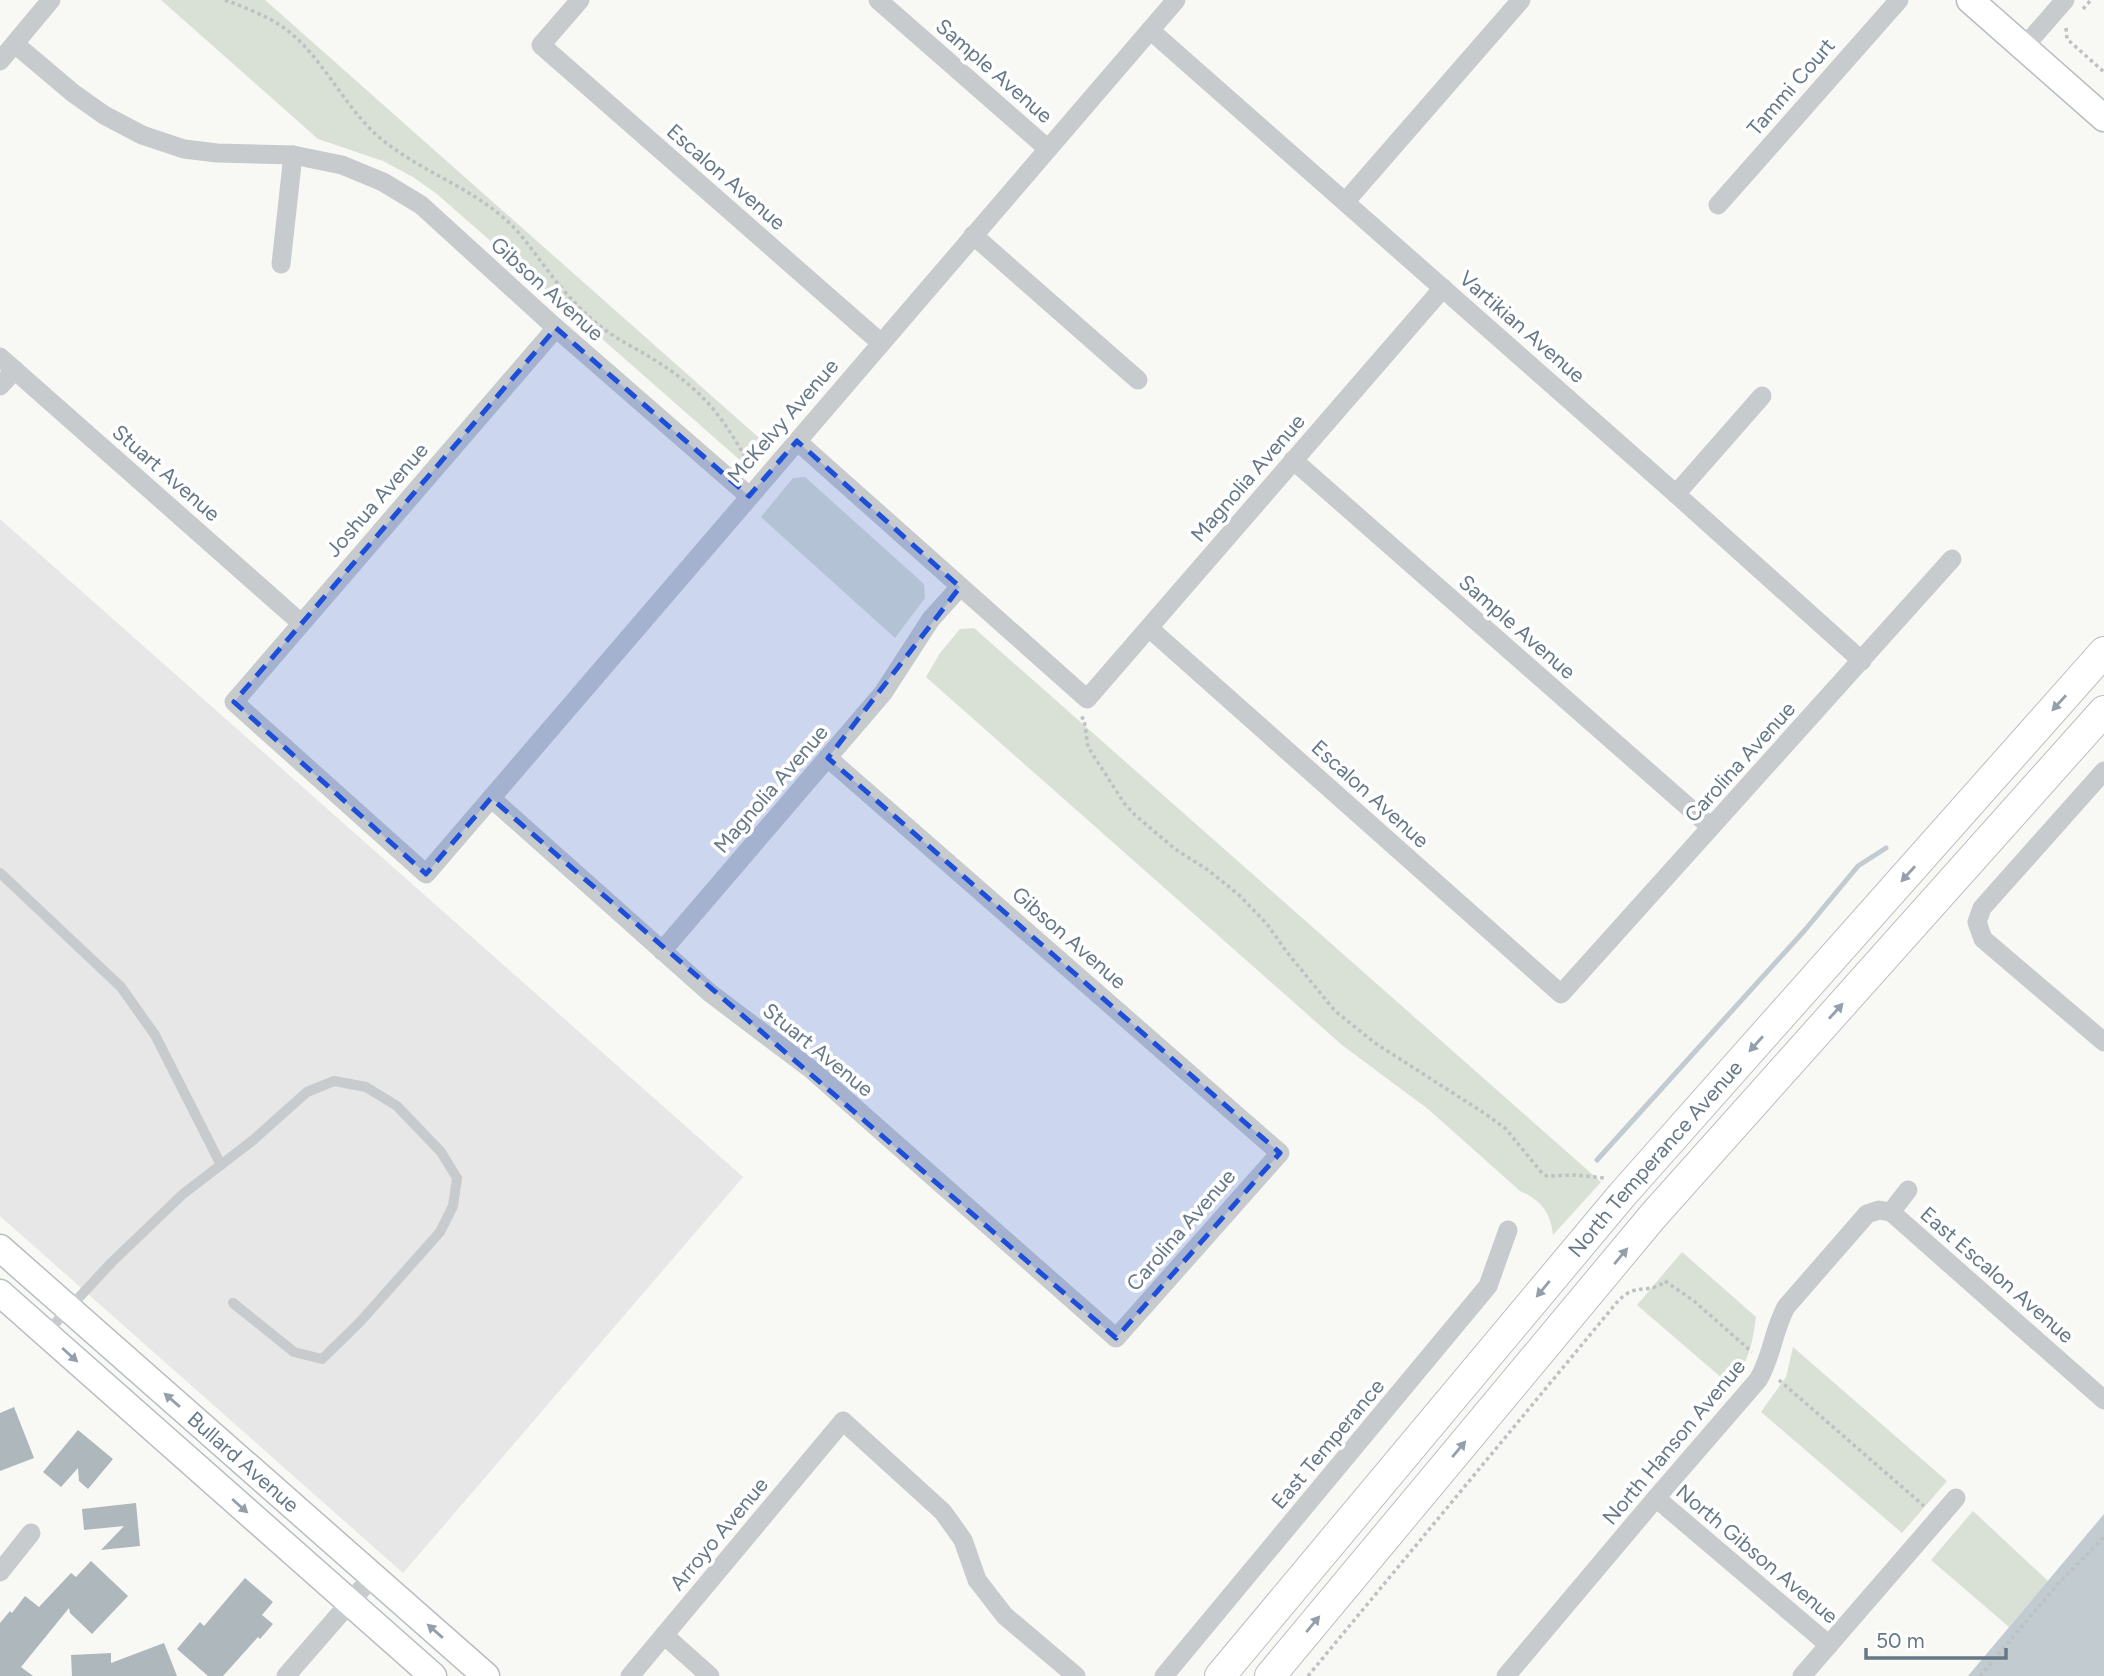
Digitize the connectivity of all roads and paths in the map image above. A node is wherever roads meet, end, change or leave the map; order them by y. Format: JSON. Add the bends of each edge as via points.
{"nodes":[{"id":1,"x":51,"y":0,"type":"edge"},
{"id":2,"x":225,"y":0,"type":"edge"},
{"id":3,"x":580,"y":0,"type":"edge"},
{"id":4,"x":878,"y":0,"type":"edge"},
{"id":5,"x":1175,"y":0,"type":"edge"},
{"id":6,"x":1521,"y":0,"type":"edge"},
{"id":7,"x":1899,"y":0,"type":"edge"},
{"id":8,"x":1970,"y":0,"type":"edge"},
{"id":9,"x":2065,"y":0,"type":"edge"},
{"id":10,"x":1150,"y":30,"type":"junction"},
{"id":11,"x":2067,"y":39,"type":"dead end"},
{"id":12,"x":15,"y":44,"type":"junction"},
{"id":13,"x":2024,"y":47,"type":"junction"},
{"id":14,"x":0,"y":61,"type":"edge"},
{"id":15,"x":2104,"y":72,"type":"edge"},
{"id":16,"x":2104,"y":118,"type":"edge"},
{"id":17,"x":1048,"y":149,"type":"junction"},
{"id":18,"x":293,"y":155,"type":"junction"},
{"id":19,"x":1346,"y":201,"type":"junction"},
{"id":20,"x":1718,"y":205,"type":"dead end"},
{"id":21,"x":973,"y":235,"type":"junction"},
{"id":22,"x":281,"y":264,"type":"dead end"},
{"id":23,"x":1443,"y":288,"type":"junction"},
{"id":24,"x":556,"y":328,"type":"junction"},
{"id":25,"x":881,"y":343,"type":"junction"},
{"id":26,"x":7,"y":363,"type":"edge"},
{"id":27,"x":1139,"y":380,"type":"dead end"},
{"id":28,"x":0,"y":386,"type":"edge"},
{"id":29,"x":1762,"y":397,"type":"dead end"},
{"id":30,"x":797,"y":441,"type":"junction"},
{"id":31,"x":782,"y":457,"type":"junction"},
{"id":32,"x":1293,"y":460,"type":"junction"},
{"id":33,"x":1676,"y":494,"type":"junction"},
{"id":34,"x":749,"y":496,"type":"junction"},
{"id":35,"x":1952,"y":559,"type":"dead end"},
{"id":36,"x":960,"y":587,"type":"junction"},
{"id":37,"x":301,"y":623,"type":"junction"},
{"id":38,"x":1149,"y":628,"type":"junction"},
{"id":39,"x":2104,"y":652,"type":"edge"},
{"id":40,"x":1861,"y":661,"type":"junction"},
{"id":41,"x":1081,"y":705,"type":"junction"},
{"id":42,"x":2104,"y":711,"type":"edge"},
{"id":43,"x":828,"y":758,"type":"junction"},
{"id":44,"x":2104,"y":771,"type":"edge"},
{"id":45,"x":491,"y":798,"type":"junction"},
{"id":46,"x":1711,"y":827,"type":"junction"},
{"id":47,"x":0,"y":873,"type":"edge"},
{"id":48,"x":426,"y":873,"type":"joint"},
{"id":49,"x":662,"y":951,"type":"junction"},
{"id":50,"x":1561,"y":995,"type":"joint"},
{"id":51,"x":2104,"y":1042,"type":"edge"},
{"id":52,"x":1280,"y":1153,"type":"joint"},
{"id":53,"x":221,"y":1165,"type":"junction"},
{"id":54,"x":1604,"y":1178,"type":"dead end"},
{"id":55,"x":1908,"y":1190,"type":"dead end"},
{"id":56,"x":1891,"y":1212,"type":"junction"},
{"id":57,"x":1508,"y":1230,"type":"dead end"},
{"id":58,"x":0,"y":1248,"type":"edge"},
{"id":59,"x":0,"y":1293,"type":"edge"},
{"id":60,"x":233,"y":1303,"type":"dead end"},
{"id":61,"x":68,"y":1307,"type":"junction"},
{"id":62,"x":45,"y":1334,"type":"junction"},
{"id":63,"x":1116,"y":1338,"type":"joint"},
{"id":64,"x":1752,"y":1353,"type":"dead end"},
{"id":65,"x":1779,"y":1380,"type":"dead end"},
{"id":66,"x":2104,"y":1400,"type":"edge"},
{"id":67,"x":1656,"y":1498,"type":"junction"},
{"id":68,"x":1956,"y":1498,"type":"dead end"},
{"id":69,"x":1937,"y":1519,"type":"junction"},
{"id":70,"x":31,"y":1533,"type":"dead end"},
{"id":71,"x":2104,"y":1537,"type":"edge"},
{"id":72,"x":0,"y":1572,"type":"edge"},
{"id":73,"x":372,"y":1577,"type":"junction"},
{"id":74,"x":350,"y":1603,"type":"junction"},
{"id":75,"x":664,"y":1635,"type":"junction"},
{"id":76,"x":1829,"y":1645,"type":"junction"},
{"id":77,"x":286,"y":1676,"type":"edge"},
{"id":78,"x":433,"y":1676,"type":"edge"},
{"id":79,"x":486,"y":1676,"type":"edge"},
{"id":80,"x":629,"y":1676,"type":"edge"},
{"id":81,"x":710,"y":1676,"type":"edge"},
{"id":82,"x":1076,"y":1676,"type":"edge"},
{"id":83,"x":1164,"y":1676,"type":"edge"},
{"id":84,"x":1220,"y":1676,"type":"edge"},
{"id":85,"x":1270,"y":1676,"type":"edge"},
{"id":86,"x":1308,"y":1676,"type":"edge"},
{"id":87,"x":1506,"y":1676,"type":"edge"},
{"id":88,"x":1802,"y":1676,"type":"edge"},
{"id":89,"x":1980,"y":1676,"type":"edge"}],
"edges":[{"from":1,"to":12,"type":"street"},
{"from":2,"to":31,"type":"path","via":[[286,30],[379,137],[504,218],[595,321],[677,374],[714,407],[748,463],[768,445]]},
{"from":3,"to":25,"type":"street","name":"Escalon Avenue","via":[[541,45]]},
{"from":4,"to":17,"type":"street","name":"Sample Avenue"},
{"from":5,"to":10,"type":"street","name":"McKelvy Avenue"},
{"from":6,"to":19,"type":"street"},
{"from":7,"to":20,"type":"street","name":"Tammi Court"},
{"from":8,"to":13,"type":"main road"},
{"from":9,"to":13,"type":"street"},
{"from":10,"to":17,"type":"street","name":"McKelvy Avenue"},
{"from":10,"to":19,"type":"street","name":"Vartikian Avenue"},
{"from":11,"to":15,"type":"path"},
{"from":12,"to":14,"type":"street"},
{"from":12,"to":18,"type":"street","name":"Gibson Avenue","via":[[73,93],[142,135],[184,149]]},
{"from":13,"to":16,"type":"main road"},
{"from":17,"to":21,"type":"street","name":"McKelvy Avenue"},
{"from":18,"to":22,"type":"street"},
{"from":18,"to":24,"type":"street","name":"Gibson Avenue","via":[[342,165],[421,205]]},
{"from":19,"to":23,"type":"street","name":"Vartikian Avenue"},
{"from":21,"to":25,"type":"street","name":"McKelvy Avenue"},
{"from":21,"to":27,"type":"street"},
{"from":23,"to":32,"type":"street","name":"Magnolia Avenue"},
{"from":23,"to":33,"type":"street","name":"Vartikian Avenue"},
{"from":24,"to":34,"type":"street","name":"Gibson Avenue"},
{"from":24,"to":37,"type":"street","name":"Joshua Avenue"},
{"from":25,"to":30,"type":"street","name":"McKelvy Avenue"},
{"from":26,"to":28,"type":"street"},
{"from":26,"to":37,"type":"street","name":"Stuart Avenue"},
{"from":29,"to":33,"type":"street"},
{"from":30,"to":31,"type":"street","name":"McKelvy Avenue"},
{"from":30,"to":36,"type":"street"},
{"from":31,"to":34,"type":"street","name":"McKelvy Avenue"},
{"from":32,"to":38,"type":"street","name":"Magnolia Avenue"},
{"from":32,"to":46,"type":"street","name":"Sample Avenue"},
{"from":33,"to":40,"type":"street","name":"Vartikian Avenue"},
{"from":34,"to":45,"type":"street","name":"McKelvy Avenue"},
{"from":35,"to":40,"type":"street","name":"Carolina Avenue"},
{"from":36,"to":41,"type":"street"},
{"from":36,"to":43,"type":"street","name":"Magnolia Avenue","via":[[931,619],[883,693]]},
{"from":37,"to":48,"type":"street","name":"Joshua Avenue","via":[[234,702]]},
{"from":38,"to":41,"type":"street","name":"Magnolia Avenue"},
{"from":38,"to":50,"type":"street","name":"Escalon Avenue"},
{"from":39,"to":84,"type":"main road","name":"North Temperance Avenue","one_way":true,"via":[[1622,1195]]},
{"from":40,"to":46,"type":"street","name":"Carolina Avenue"},
{"from":41,"to":54,"type":"path","via":[[1088,747],[1129,809],[1240,895],[1335,1011],[1375,1043],[1506,1129],[1547,1177]]},
{"from":85,"to":42,"type":"main road","name":"North Temperance Avenue","one_way":true,"via":[[1653,1216]]},
{"from":43,"to":49,"type":"street","name":"Magnolia Avenue"},
{"from":43,"to":52,"type":"street","name":"Gibson Avenue"},
{"from":44,"to":51,"type":"street","via":[[1982,908],[1977,922],[1983,939]]},
{"from":45,"to":48,"type":"street","name":"McKelvy Avenue"},
{"from":45,"to":49,"type":"street","name":"Stuart Avenue"},
{"from":46,"to":50,"type":"street","name":"Carolina Avenue"},
{"from":47,"to":53,"type":"lane","via":[[121,987],[155,1035]]},
{"from":49,"to":63,"type":"street","name":"Stuart Avenue","via":[[832,1088]]},
{"from":52,"to":63,"type":"street","name":"Carolina Avenue"},
{"from":53,"to":60,"type":"lane","via":[[307,1092],[334,1081],[366,1087],[397,1106],[441,1152],[457,1178],[453,1206],[440,1232],[322,1359],[294,1352]]},
{"from":53,"to":61,"type":"lane","via":[[183,1194]]},
{"from":55,"to":56,"type":"street"},
{"from":56,"to":66,"type":"street","name":"East Escalon Avenue"},
{"from":56,"to":67,"type":"street","name":"North Hanson Avenue","via":[[1867,1214],[1786,1307],[1758,1380]]},
{"from":57,"to":83,"type":"street","name":"East Temperance","via":[[1488,1286]]},
{"from":58,"to":61,"type":"main road","name":"Bullard Avenue"},
{"from":59,"to":62,"type":"main road","name":"Bullard Avenue"},
{"from":61,"to":62,"type":"lane"},
{"from":73,"to":61,"type":"main road","name":"Bullard Avenue","one_way":true},
{"from":62,"to":74,"type":"main road","name":"Bullard Avenue","one_way":true},
{"from":64,"to":86,"type":"path","via":[[1665,1281],[1654,1289],[1626,1294]]},
{"from":65,"to":69,"type":"path"},
{"from":67,"to":76,"type":"street","name":"North Gibson Avenue"},
{"from":67,"to":87,"type":"street","name":"North Hanson Avenue"},
{"from":68,"to":69,"type":"street"},
{"from":69,"to":76,"type":"street"},
{"from":70,"to":72,"type":"street"},
{"from":71,"to":89,"type":"path"},
{"from":73,"to":74,"type":"street"},
{"from":79,"to":73,"type":"main road","name":"Bullard Avenue","one_way":true},
{"from":74,"to":77,"type":"street"},
{"from":74,"to":78,"type":"main road","name":"Bullard Avenue"},
{"from":75,"to":80,"type":"street","name":"Arroyo Avenue"},
{"from":75,"to":81,"type":"street"},
{"from":75,"to":82,"type":"street","name":"Arroyo Avenue","via":[[843,1421],[943,1512],[963,1540],[977,1580],[1005,1616]]},
{"from":76,"to":88,"type":"street"}]}
